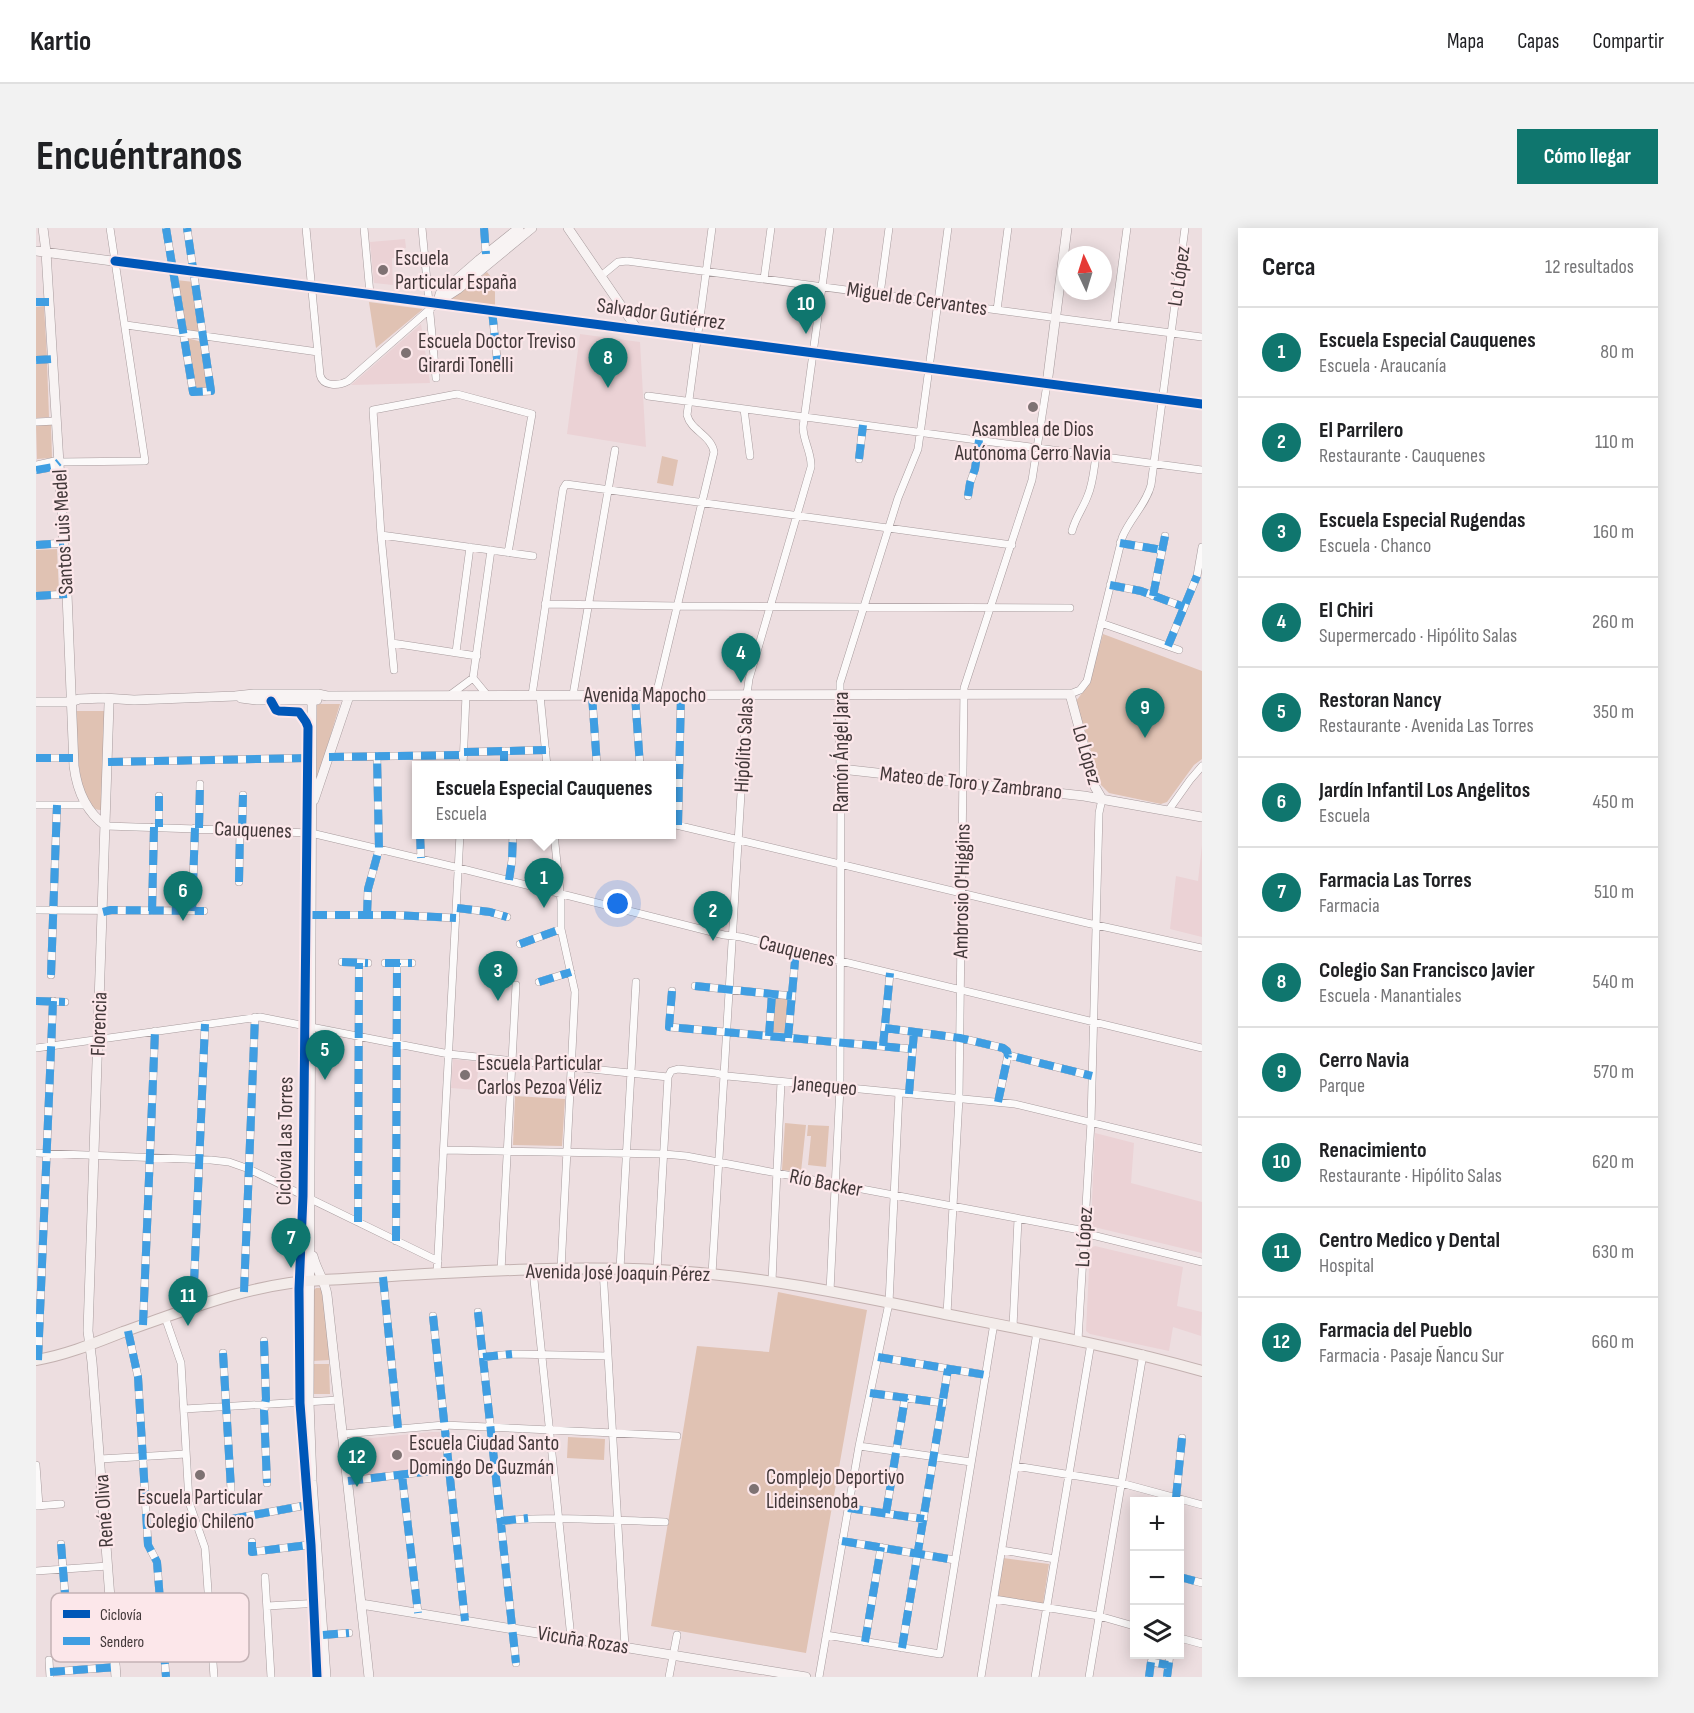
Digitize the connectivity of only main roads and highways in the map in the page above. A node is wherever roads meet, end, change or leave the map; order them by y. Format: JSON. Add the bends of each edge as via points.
{"nodes":[{"id":1,"x":43,"y":228,"type":"edge"},
{"id":2,"x":519,"y":228,"type":"edge"},
{"id":3,"x":532,"y":228,"type":"edge"},
{"id":4,"x":568,"y":228,"type":"edge"},
{"id":5,"x":1067,"y":228,"type":"edge"},
{"id":6,"x":41,"y":251,"type":"edge"},
{"id":7,"x":433,"y":305,"type":"junction"},
{"id":8,"x":637,"y":329,"type":"junction"},
{"id":9,"x":1047,"y":384,"type":"junction"},
{"id":10,"x":1202,"y":404,"type":"edge"},
{"id":11,"x":840,"y":694,"type":"junction"},
{"id":12,"x":1070,"y":694,"type":"joint"},
{"id":13,"x":236,"y":696,"type":"junction"},
{"id":14,"x":327,"y":696,"type":"junction"},
{"id":15,"x":349,"y":696,"type":"junction"},
{"id":16,"x":107,"y":701,"type":"junction"},
{"id":17,"x":312,"y":701,"type":"junction"},
{"id":18,"x":36,"y":702,"type":"edge"},
{"id":19,"x":71,"y":702,"type":"junction"},
{"id":20,"x":841,"y":769,"type":"joint"},
{"id":21,"x":1095,"y":787,"type":"junction"},
{"id":22,"x":1084,"y":796,"type":"junction"},
{"id":23,"x":1102,"y":799,"type":"junction"},
{"id":24,"x":311,"y":808,"type":"junction"},
{"id":25,"x":1202,"y":817,"type":"edge"},
{"id":26,"x":106,"y":826,"type":"junction"},
{"id":27,"x":310,"y":1242,"type":"junction"},
{"id":28,"x":309,"y":1280,"type":"junction"},
{"id":29,"x":322,"y":1280,"type":"junction"},
{"id":30,"x":89,"y":1345,"type":"junction"},
{"id":31,"x":37,"y":1360,"type":"edge"},
{"id":32,"x":1202,"y":1371,"type":"edge"},
{"id":33,"x":110,"y":1593,"type":"edge"},
{"id":34,"x":361,"y":1604,"type":"junction"},
{"id":35,"x":326,"y":1677,"type":"edge"},
{"id":36,"x":369,"y":1677,"type":"edge"},
{"id":37,"x":806,"y":1677,"type":"edge"}],
"edges":[{"from":1,"to":6,"type":"main road","name":"Santos Luis Medel"},
{"from":2,"to":7,"type":"main road","via":[[440,294]]},
{"from":3,"to":7,"type":"main road"},
{"from":4,"to":8,"type":"main road"},
{"from":5,"to":9,"type":"main road","name":"Ambrosio O'Higgins"},
{"from":6,"to":7,"type":"main road","name":"Salvador Gutiérrez"},
{"from":6,"to":19,"type":"main road","name":"Santos Luis Medel","via":[[53,359]]},
{"from":7,"to":8,"type":"main road","name":"Salvador Gutiérrez"},
{"from":8,"to":9,"type":"main road","name":"Salvador Gutiérrez"},
{"from":9,"to":10,"type":"main road","name":"Salvador Gutiérrez"},
{"from":11,"to":12,"type":"main road","name":"Avenida Mapocho"},
{"from":11,"to":15,"type":"main road","name":"Avenida Mapocho"},
{"from":11,"to":20,"type":"main road","name":"Ramón Ángel Jara"},
{"from":12,"to":21,"type":"main road","name":"Lo López"},
{"from":13,"to":14,"type":"main road","name":"Avenida Mapocho"},
{"from":13,"to":16,"type":"main road","name":"Avenida Mapocho"},
{"from":13,"to":17,"type":"main road","name":"Avenida Mapocho"},
{"from":14,"to":15,"type":"main road","name":"Avenida Mapocho"},
{"from":14,"to":17,"type":"main road","name":"Avenida Mapocho"},
{"from":15,"to":24,"type":"main road"},
{"from":16,"to":19,"type":"main road","name":"Avenida Mapocho"},
{"from":16,"to":26,"type":"main road","name":"Florencia"},
{"from":17,"to":24,"type":"main road"},
{"from":18,"to":19,"type":"main road","name":"Avenida Mapocho"},
{"from":19,"to":26,"type":"main road","name":"Santos Luis Medel","via":[[77,783],[86,805]]},
{"from":20,"to":22,"type":"main road","name":"Mateo de Toro y Zambrano"},
{"from":21,"to":22,"type":"main road"},
{"from":21,"to":23,"type":"main road","name":"Lo López"},
{"from":22,"to":23,"type":"main road","name":"Mateo de Toro y Zambrano"},
{"from":23,"to":25,"type":"main road"},
{"from":24,"to":27,"type":"main road"},
{"from":26,"to":30,"type":"main road","name":"Florencia"},
{"from":27,"to":28,"type":"main road"},
{"from":27,"to":29,"type":"main road"},
{"from":28,"to":29,"type":"main road","name":"Avenida José Joaquín Pérez"},
{"from":28,"to":30,"type":"main road","name":"Avenida José Joaquín Pérez","via":[[244,1292],[193,1307]]},
{"from":28,"to":35,"type":"main road","via":[[309,1402]]},
{"from":29,"to":32,"type":"main road","name":"Avenida José Joaquín Pérez","via":[[561,1269],[712,1274],[830,1291],[994,1323],[1143,1354]]},
{"from":29,"to":34,"type":"main road","via":[[327,1294]]},
{"from":30,"to":31,"type":"main road","name":"Avenida José Joaquín Pérez"},
{"from":30,"to":33,"type":"main road","name":"René Oliva"},
{"from":34,"to":36,"type":"main road"},
{"from":34,"to":37,"type":"main road","name":"Vicuña Rozas"}]}
